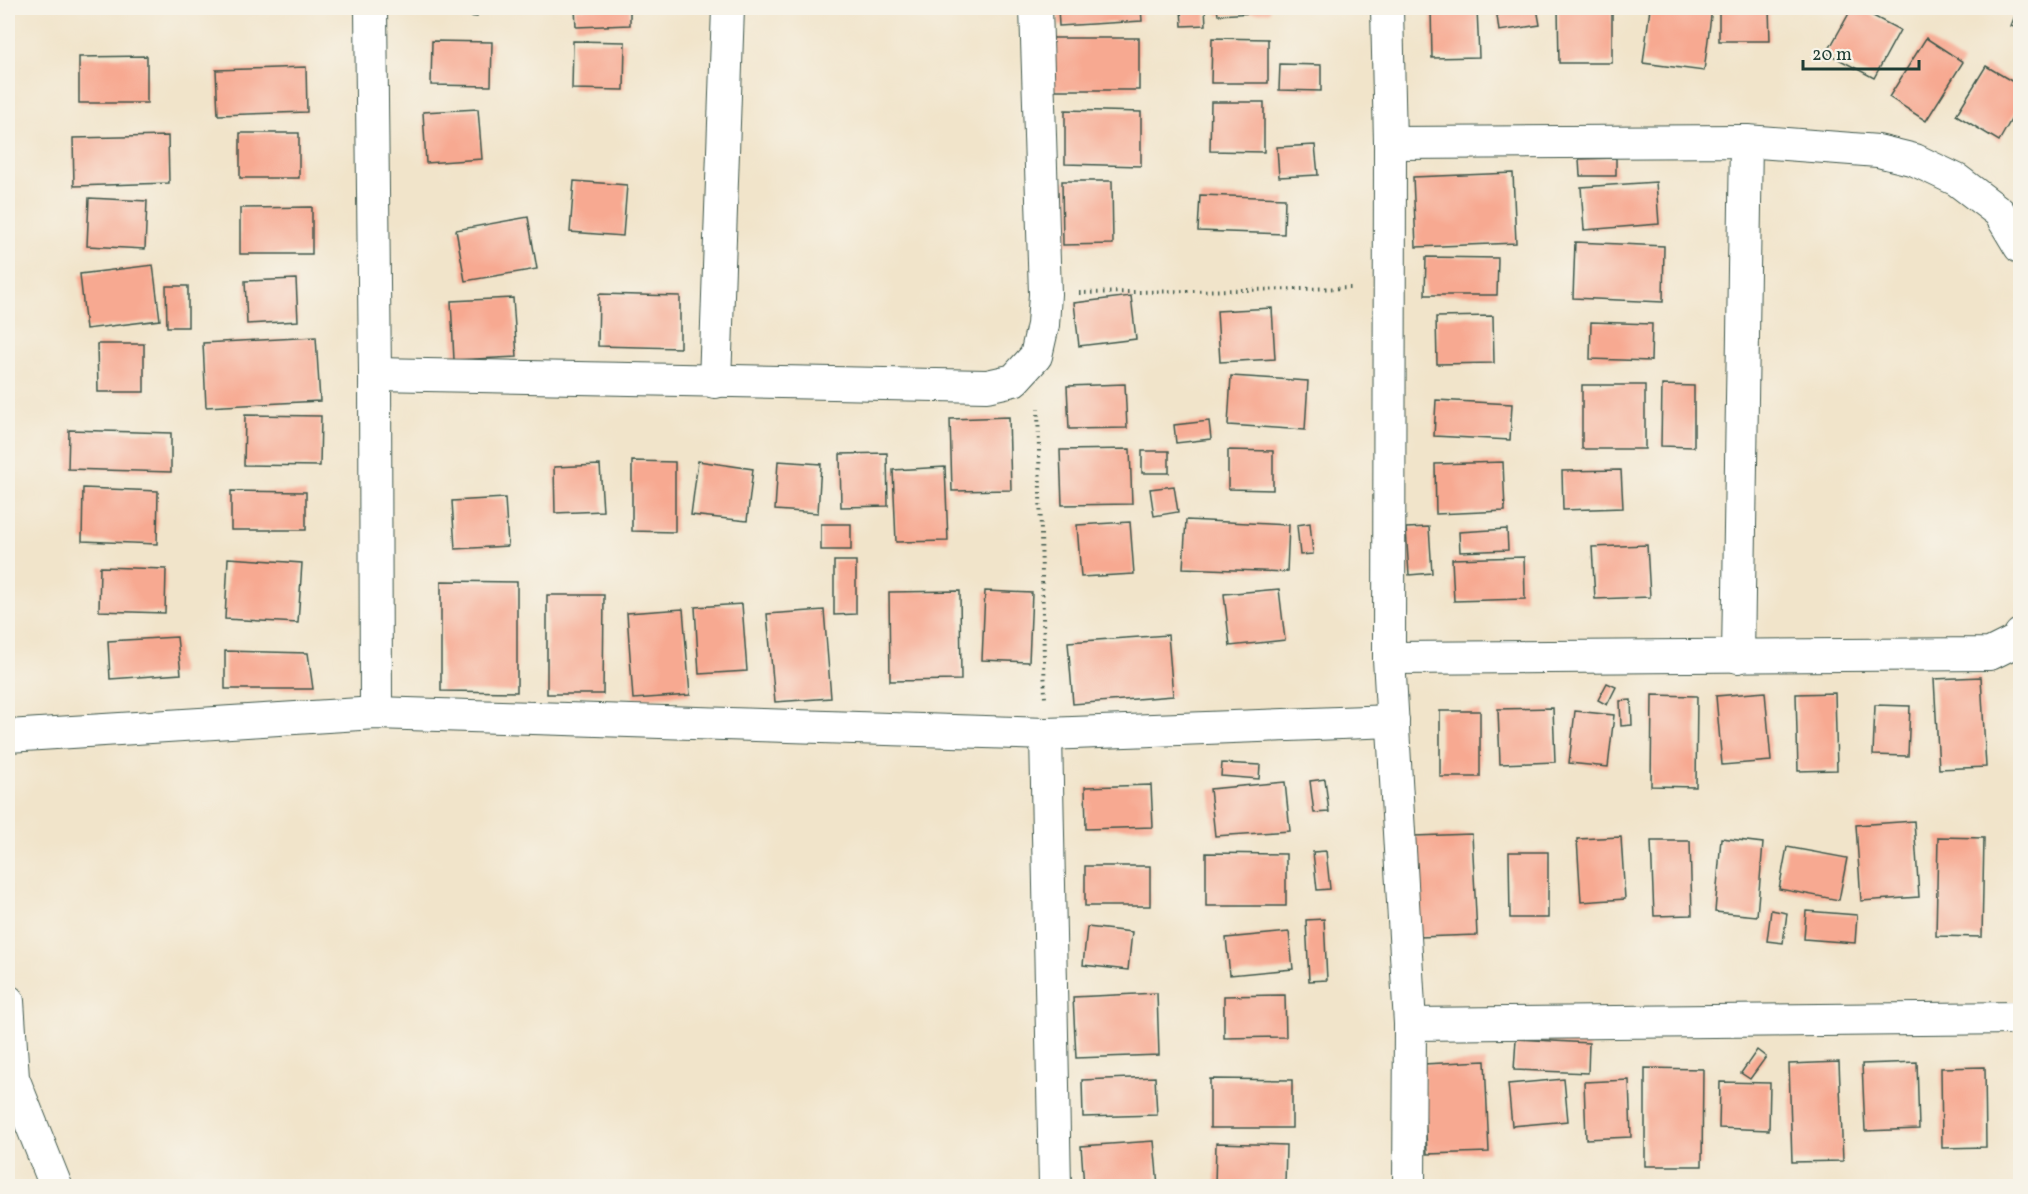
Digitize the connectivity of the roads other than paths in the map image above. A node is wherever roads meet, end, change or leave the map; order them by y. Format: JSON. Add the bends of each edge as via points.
{"nodes":[{"id":1,"x":371,"y":8,"type":"edge"},
{"id":2,"x":729,"y":8,"type":"edge"},
{"id":3,"x":1036,"y":8,"type":"edge"},
{"id":4,"x":1387,"y":8,"type":"edge"},
{"id":5,"x":1746,"y":141,"type":"junction"},
{"id":6,"x":1390,"y":143,"type":"junction"},
{"id":7,"x":2020,"y":247,"type":"edge"},
{"id":8,"x":375,"y":374,"type":"junction"},
{"id":9,"x":715,"y":382,"type":"junction"},
{"id":10,"x":2020,"y":635,"type":"edge"},
{"id":11,"x":1738,"y":657,"type":"junction"},
{"id":12,"x":1389,"y":658,"type":"junction"},
{"id":13,"x":376,"y":713,"type":"junction"},
{"id":14,"x":1393,"y":721,"type":"junction"},
{"id":15,"x":1046,"y":734,"type":"junction"},
{"id":16,"x":8,"y":736,"type":"edge"},
{"id":17,"x":8,"y":1001,"type":"edge"},
{"id":18,"x":2020,"y":1018,"type":"edge"},
{"id":19,"x":1410,"y":1024,"type":"junction"},
{"id":20,"x":10,"y":1081,"type":"edge"},
{"id":21,"x":56,"y":1186,"type":"edge"},
{"id":22,"x":1054,"y":1186,"type":"edge"},
{"id":23,"x":1409,"y":1186,"type":"edge"}],
"edges":[{"from":1,"to":8,"type":"street"},
{"from":2,"to":9,"type":"street"},
{"from":3,"to":9,"type":"street","via":[[1045,294],[1036,356],[1014,380],[987,387]]},
{"from":4,"to":6,"type":"street"},
{"from":5,"to":6,"type":"street"},
{"from":5,"to":7,"type":"street","via":[[1878,151],[1915,160],[1957,180],[1999,212]]},
{"from":5,"to":11,"type":"street"},
{"from":6,"to":12,"type":"street"},
{"from":8,"to":9,"type":"street"},
{"from":8,"to":13,"type":"street"},
{"from":10,"to":11,"type":"street","via":[[2018,640],[1990,654]]},
{"from":11,"to":12,"type":"street"},
{"from":12,"to":14,"type":"street"},
{"from":13,"to":15,"type":"street"},
{"from":13,"to":16,"type":"street"},
{"from":14,"to":15,"type":"street"},
{"from":14,"to":19,"type":"street"},
{"from":15,"to":22,"type":"street"},
{"from":17,"to":20,"type":"street"},
{"from":18,"to":19,"type":"street"},
{"from":19,"to":23,"type":"street"},
{"from":20,"to":21,"type":"street"}]}
